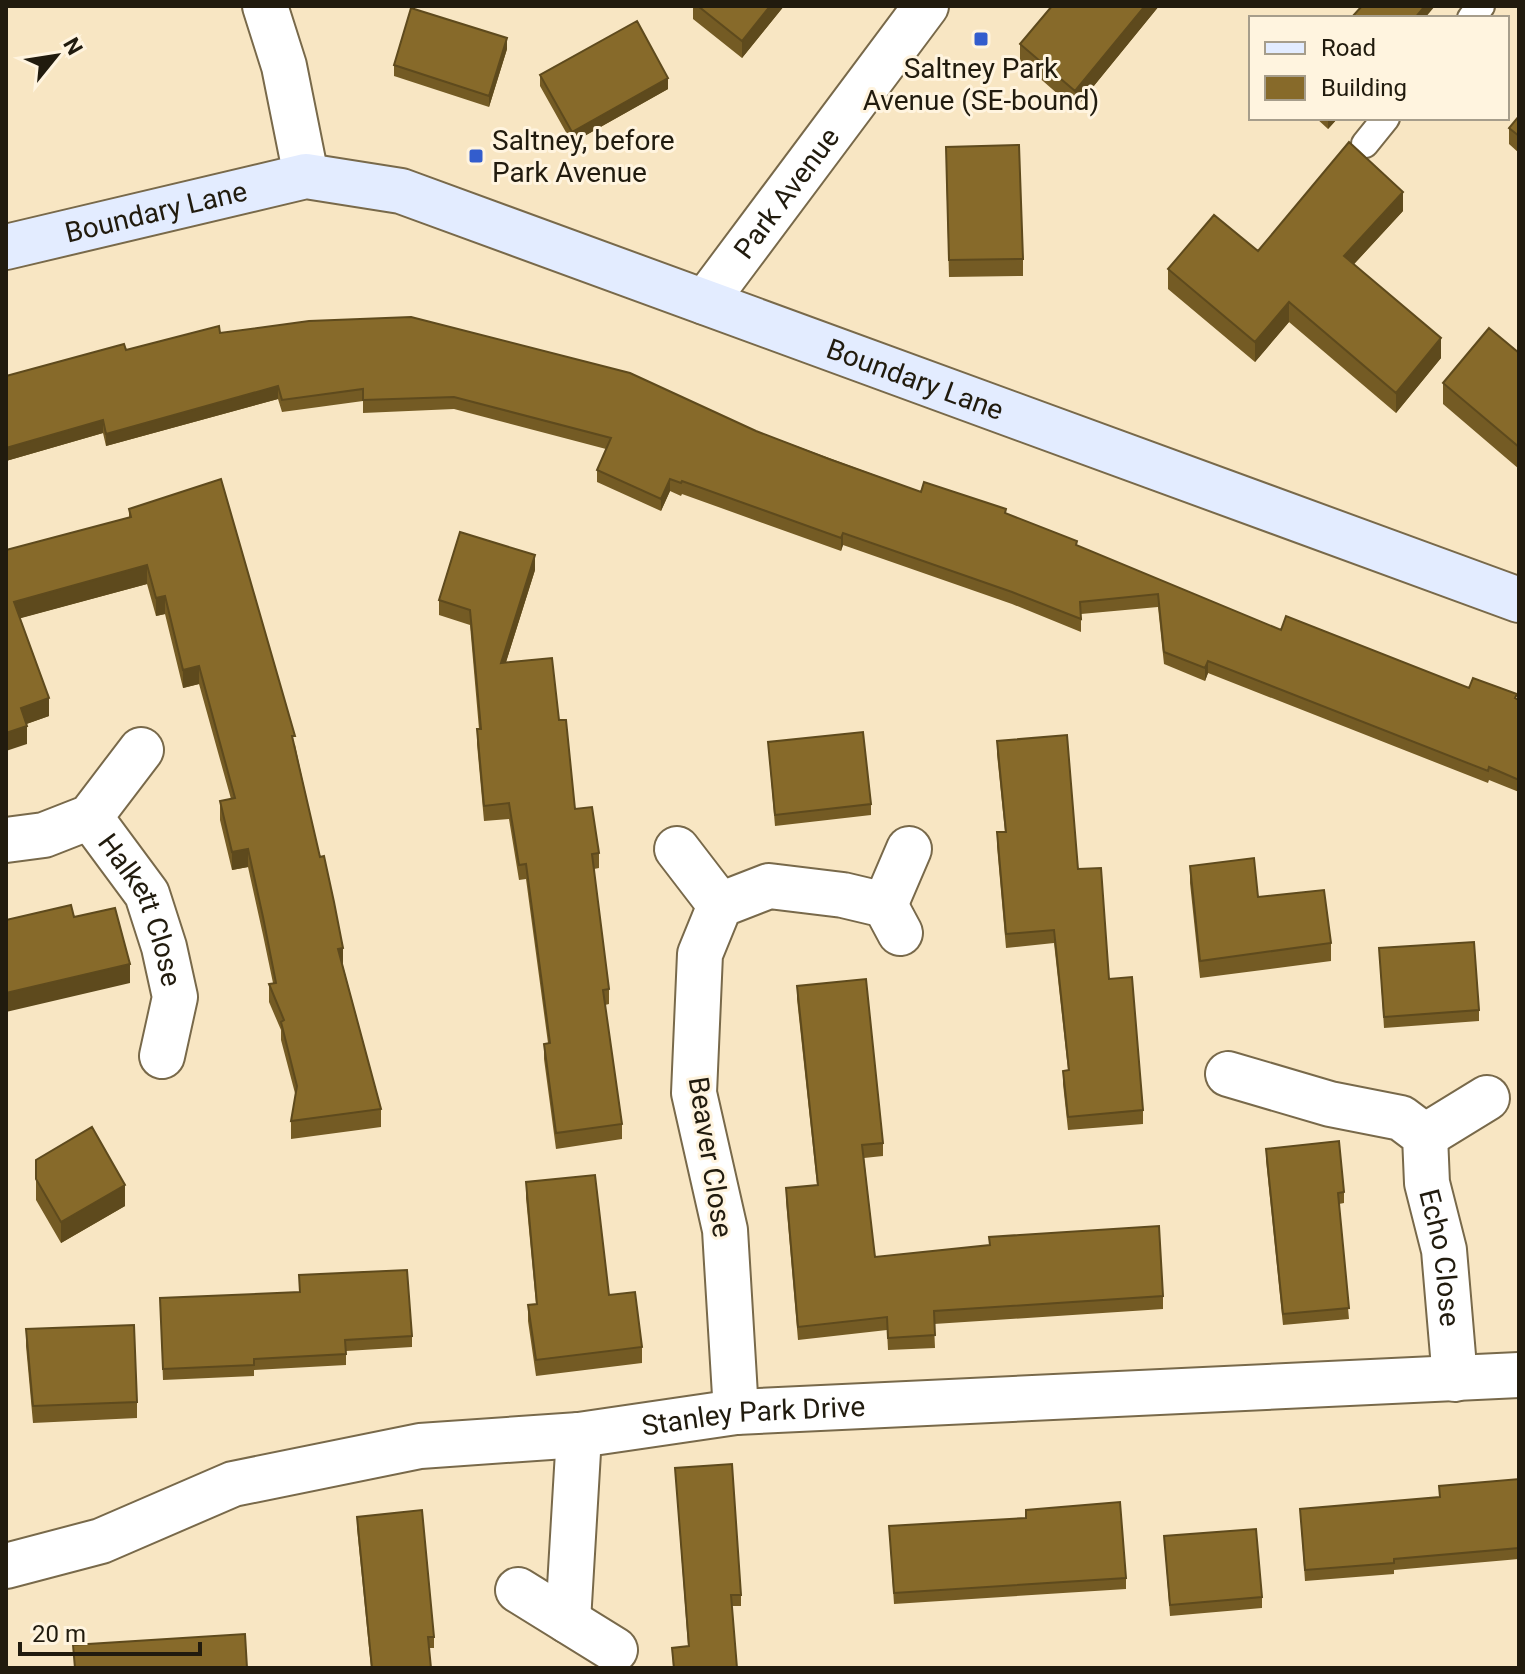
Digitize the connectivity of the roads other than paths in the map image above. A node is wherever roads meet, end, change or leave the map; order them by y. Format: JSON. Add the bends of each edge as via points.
{"nodes":[{"id":1,"x":265,"y":6,"type":"edge"},
{"id":2,"x":926,"y":6,"type":"edge"},
{"id":3,"x":1384,"y":120,"type":"edge"},
{"id":4,"x":1365,"y":144,"type":"dead end"},
{"id":5,"x":306,"y":176,"type":"junction"},
{"id":6,"x":6,"y":247,"type":"edge"},
{"id":7,"x":705,"y":302,"type":"junction"},
{"id":8,"x":1519,"y":600,"type":"edge"},
{"id":9,"x":141,"y":750,"type":"dead end"},
{"id":10,"x":90,"y":817,"type":"junction"},
{"id":11,"x":6,"y":840,"type":"edge"},
{"id":12,"x":677,"y":849,"type":"dead end"},
{"id":13,"x":909,"y":849,"type":"dead end"},
{"id":14,"x":720,"y":905,"type":"junction"},
{"id":15,"x":162,"y":1056,"type":"dead end"},
{"id":16,"x":1228,"y":1074,"type":"dead end"},
{"id":17,"x":1487,"y":1098,"type":"dead end"},
{"id":18,"x":1425,"y":1136,"type":"junction"},
{"id":19,"x":1519,"y":1375,"type":"edge"},
{"id":20,"x":1455,"y":1379,"type":"junction"},
{"id":21,"x":736,"y":1412,"type":"junction"},
{"id":22,"x":579,"y":1435,"type":"junction"},
{"id":23,"x":6,"y":1566,"type":"edge"},
{"id":24,"x":518,"y":1590,"type":"dead end"},
{"id":25,"x":568,"y":1621,"type":"junction"},
{"id":26,"x":615,"y":1650,"type":"dead end"}],
"edges":[{"from":1,"to":5,"type":"street","via":[[284,66]]},
{"from":2,"to":7,"type":"street","name":"Park Avenue"},
{"from":3,"to":4,"type":"lane"},
{"from":5,"to":6,"type":"street","name":"Boundary Lane"},
{"from":5,"to":7,"type":"street","name":"Boundary Lane","via":[[401,191]]},
{"from":7,"to":8,"type":"street","name":"Boundary Lane"},
{"from":9,"to":10,"type":"street","name":"Halkett Close"},
{"from":10,"to":11,"type":"street","name":"Halkett Close","via":[[44,835]]},
{"from":10,"to":15,"type":"street","name":"Halkett Close","via":[[147,894],[164,947],[175,997]]},
{"from":12,"to":14,"type":"street"},
{"from":13,"to":14,"type":"street","via":[[892,919],[843,895],[769,886]]},
{"from":14,"to":21,"type":"street","name":"Beaver Close","via":[[700,954],[694,1093],[725,1230]]},
{"from":16,"to":18,"type":"street","via":[[1401,1118]]},
{"from":17,"to":18,"type":"street"},
{"from":18,"to":20,"type":"street","name":"Echo Close","via":[[1427,1183],[1444,1250]]},
{"from":19,"to":20,"type":"street","name":"Stanley Park Drive"},
{"from":20,"to":21,"type":"street","name":"Stanley Park Drive"},
{"from":21,"to":22,"type":"street","name":"Stanley Park Drive"},
{"from":22,"to":23,"type":"street","name":"Stanley Park Drive","via":[[420,1446],[233,1484],[101,1541]]},
{"from":22,"to":25,"type":"street"},
{"from":24,"to":25,"type":"street"},
{"from":25,"to":26,"type":"street"}]}
